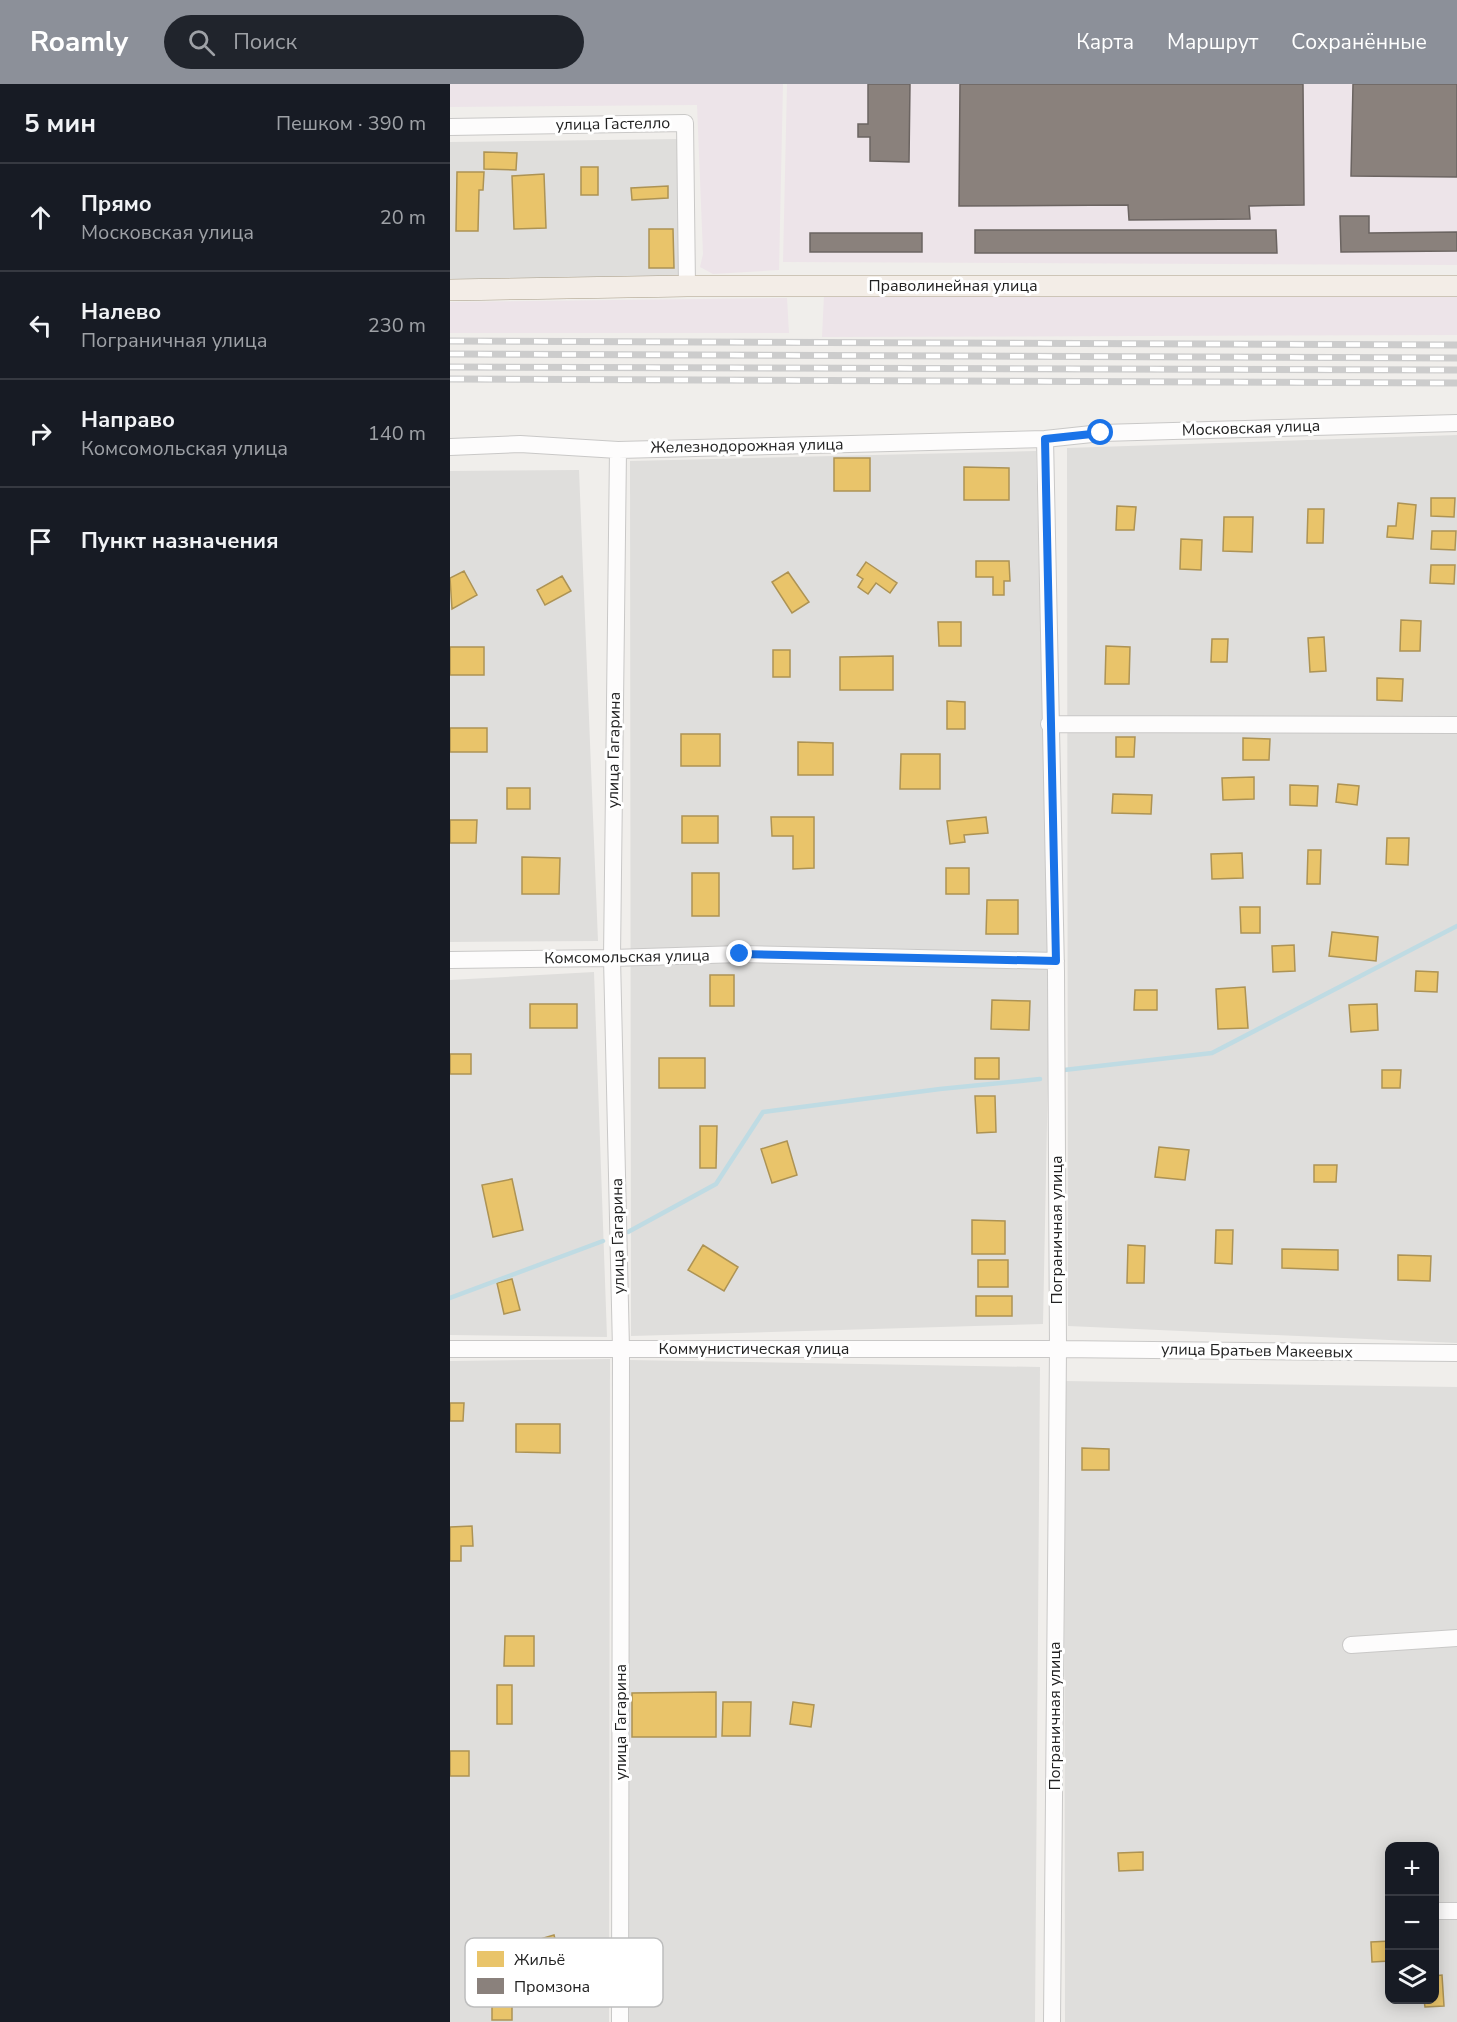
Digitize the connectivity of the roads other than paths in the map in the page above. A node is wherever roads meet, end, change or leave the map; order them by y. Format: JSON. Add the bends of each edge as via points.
{"nodes":[{"id":1,"x":450,"y":127,"type":"edge"},
{"id":2,"x":687,"y":286,"type":"junction"},
{"id":3,"x":1457,"y":286,"type":"edge"},
{"id":4,"x":450,"y":290,"type":"edge"},
{"id":5,"x":1457,"y":423,"type":"edge"},
{"id":6,"x":1045,"y":439,"type":"junction"},
{"id":7,"x":450,"y":447,"type":"edge"},
{"id":8,"x":618,"y":450,"type":"junction"},
{"id":9,"x":1049,"y":724,"type":"junction"},
{"id":10,"x":1457,"y":725,"type":"edge"},
{"id":11,"x":612,"y":958,"type":"junction"},
{"id":12,"x":450,"y":960,"type":"edge"},
{"id":13,"x":1056,"y":961,"type":"junction"},
{"id":14,"x":450,"y":1349,"type":"edge"},
{"id":15,"x":621,"y":1349,"type":"junction"},
{"id":16,"x":1058,"y":1349,"type":"junction"},
{"id":17,"x":1457,"y":1353,"type":"edge"},
{"id":18,"x":1457,"y":1638,"type":"edge"},
{"id":19,"x":1351,"y":1645,"type":"dead end"},
{"id":20,"x":1439,"y":1911,"type":"edge"},
{"id":21,"x":1457,"y":1911,"type":"edge"},
{"id":22,"x":620,"y":1938,"type":"edge"},
{"id":23,"x":620,"y":2007,"type":"edge"},
{"id":24,"x":620,"y":2022,"type":"edge"},
{"id":25,"x":1052,"y":2022,"type":"edge"}],
"edges":[{"from":1,"to":2,"type":"street","name":"улица Гастелло","via":[[685,123]]},
{"from":2,"to":3,"type":"main road","name":"Праволинейная улица"},
{"from":2,"to":4,"type":"main road","name":"Праволинейная улица"},
{"from":5,"to":6,"type":"street","name":"Московская улица","via":[[1101,433]]},
{"from":6,"to":8,"type":"street","name":"Железнодорожная улица"},
{"from":6,"to":9,"type":"street","name":"Пограничная улица"},
{"from":7,"to":8,"type":"street","name":"Железнодорожная улица","via":[[520,444]]},
{"from":8,"to":11,"type":"street","name":"улица Гагарина"},
{"from":9,"to":10,"type":"street"},
{"from":9,"to":13,"type":"street","name":"Пограничная улица"},
{"from":11,"to":12,"type":"street","name":"Комсомольская улица"},
{"from":11,"to":13,"type":"street","name":"Комсомольская улица","via":[[740,954]]},
{"from":11,"to":15,"type":"street","name":"улица Гагарина"},
{"from":13,"to":16,"type":"street","name":"Пограничная улица"},
{"from":14,"to":15,"type":"street","name":"Коммунистическая улица"},
{"from":15,"to":16,"type":"street","name":"Коммунистическая улица"},
{"from":15,"to":22,"type":"street","name":"улица Гагарина"},
{"from":16,"to":17,"type":"street","name":"улица Братьев Макеевых"},
{"from":16,"to":25,"type":"street","name":"Пограничная улица"},
{"from":18,"to":19,"type":"street"},
{"from":20,"to":21,"type":"street"},
{"from":23,"to":24,"type":"street","name":"улица Гагарина"}]}
